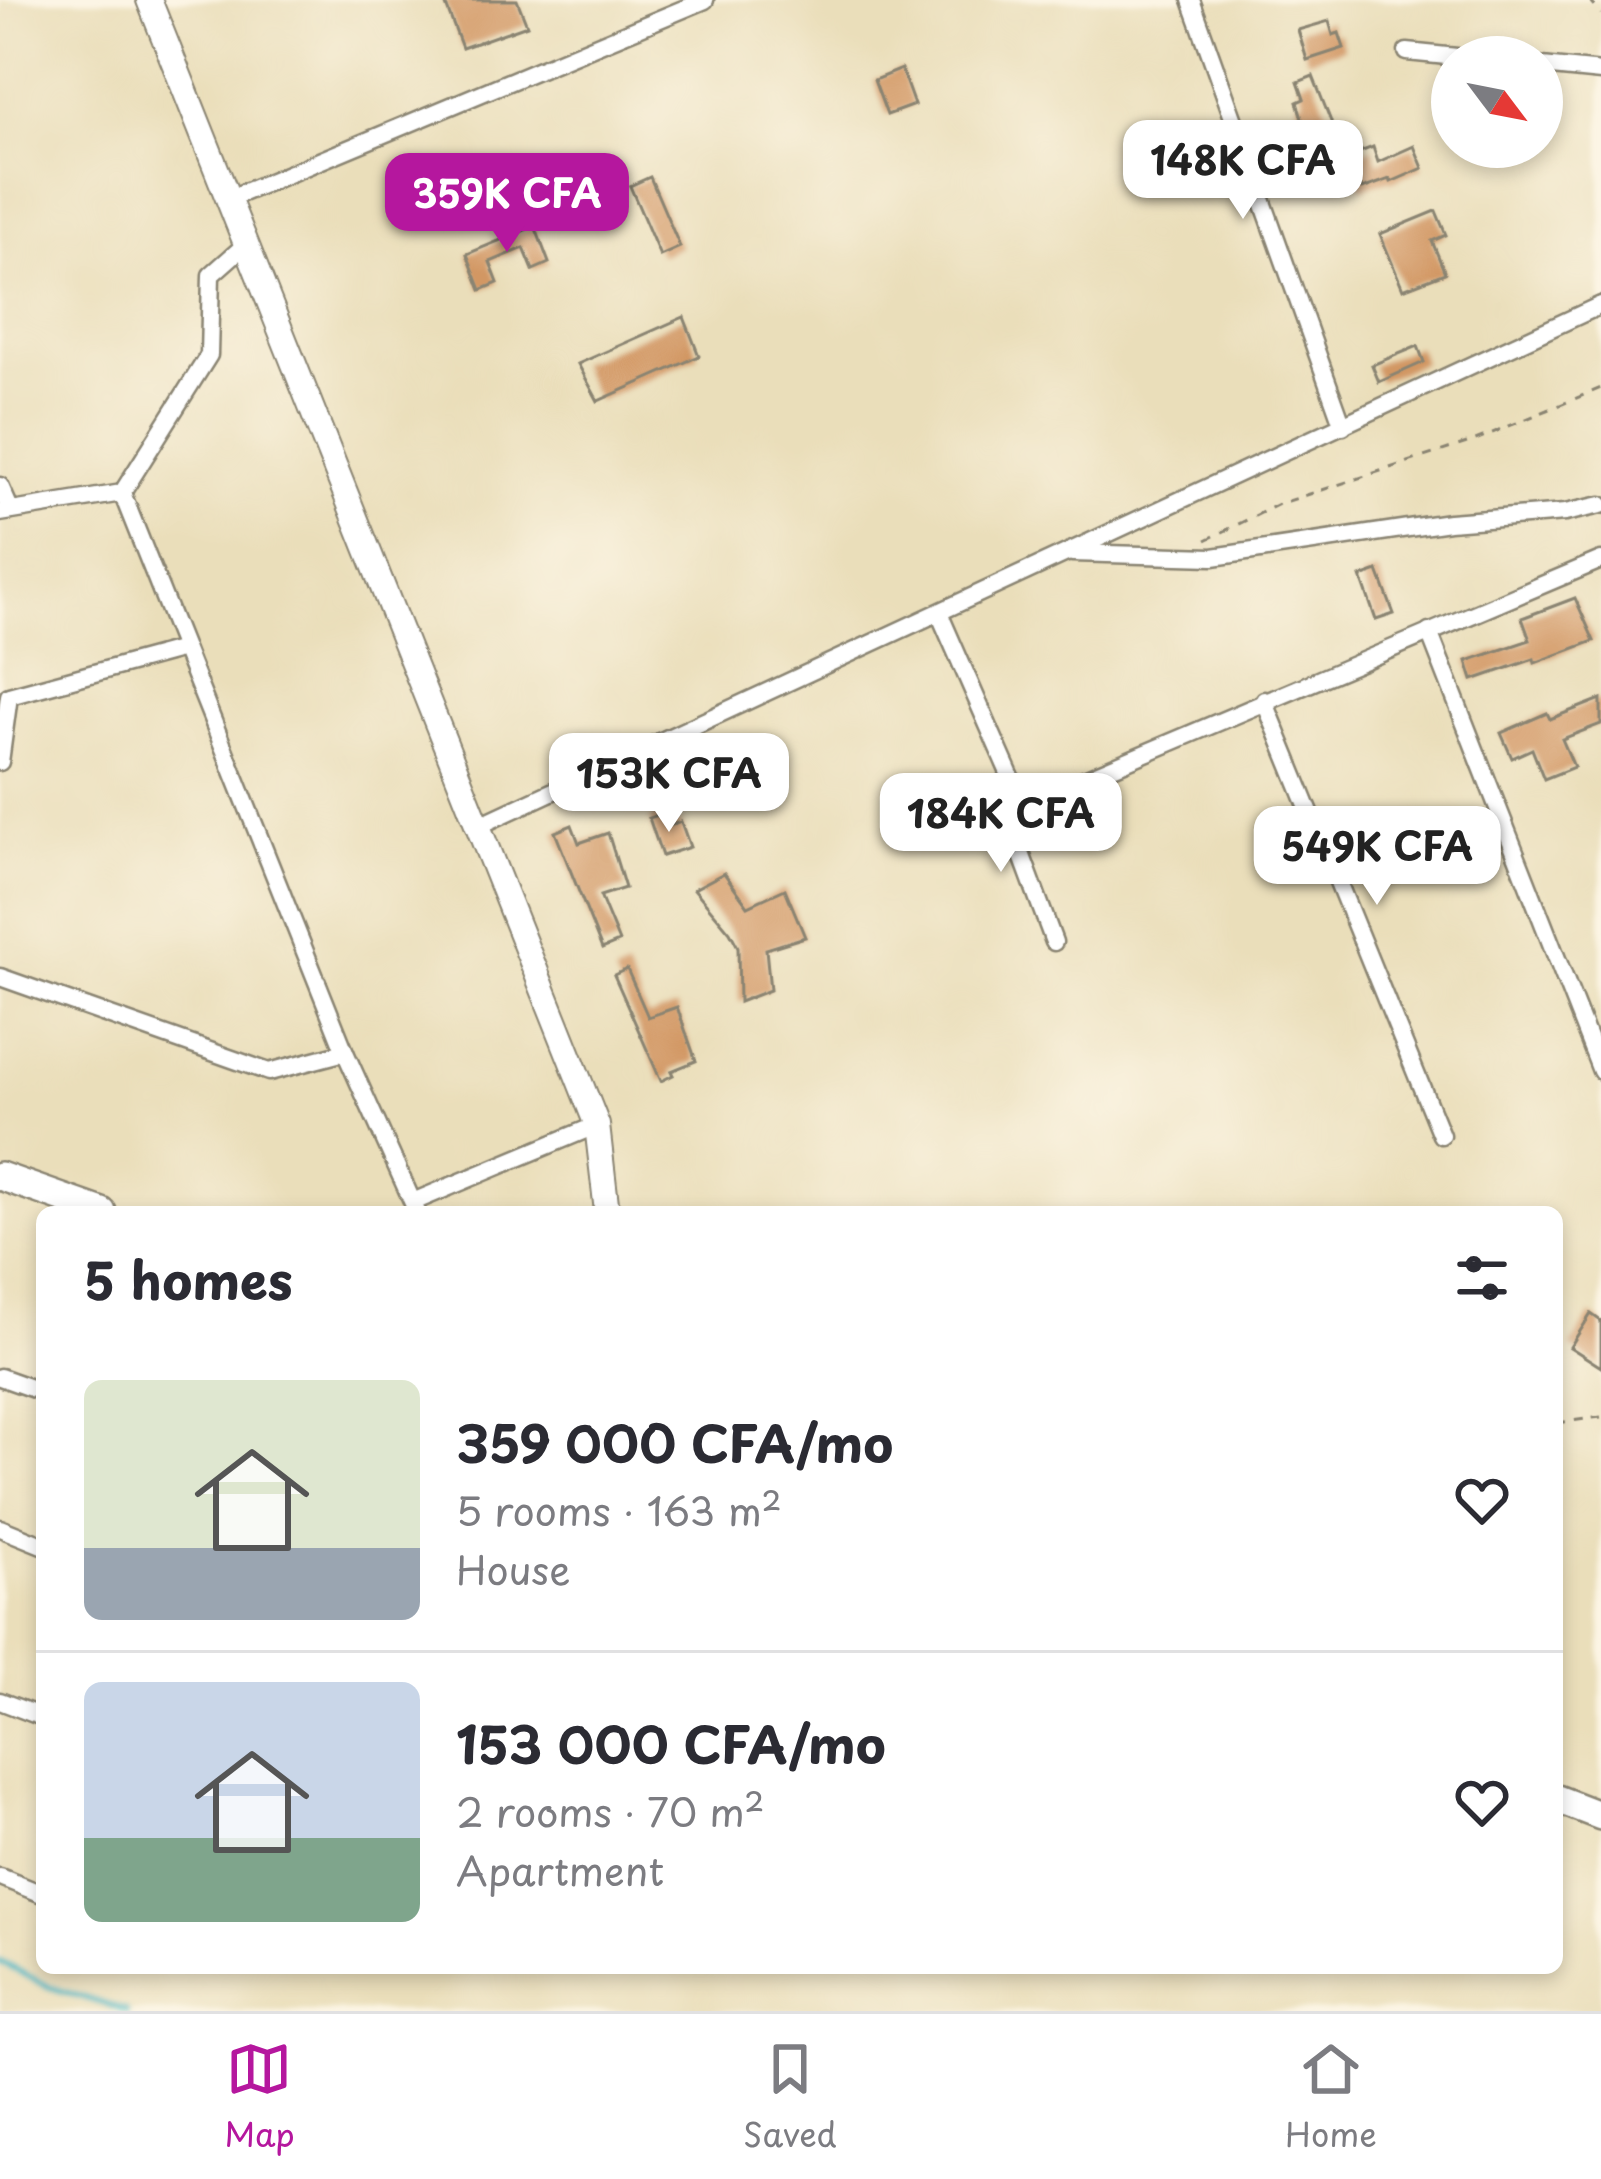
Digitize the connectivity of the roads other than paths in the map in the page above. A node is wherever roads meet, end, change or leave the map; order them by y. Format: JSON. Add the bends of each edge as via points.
{"nodes":[{"id":1,"x":149,"y":0,"type":"edge"},
{"id":2,"x":705,"y":0,"type":"edge"},
{"id":3,"x":1191,"y":0,"type":"edge"},
{"id":4,"x":1407,"y":52,"type":"dead end"},
{"id":5,"x":1431,"y":54,"type":"edge"},
{"id":6,"x":1563,"y":68,"type":"edge"},
{"id":7,"x":1601,"y":72,"type":"edge"},
{"id":8,"x":228,"y":199,"type":"junction"},
{"id":9,"x":246,"y":244,"type":"junction"},
{"id":10,"x":1601,"y":305,"type":"edge"},
{"id":11,"x":1343,"y":426,"type":"junction"},
{"id":12,"x":0,"y":486,"type":"edge"},
{"id":13,"x":122,"y":493,"type":"junction"},
{"id":14,"x":1601,"y":505,"type":"edge"},
{"id":15,"x":5,"y":512,"type":"edge"},
{"id":16,"x":1069,"y":553,"type":"junction"},
{"id":17,"x":1601,"y":560,"type":"edge"},
{"id":18,"x":939,"y":613,"type":"junction"},
{"id":19,"x":1429,"y":632,"type":"junction"},
{"id":20,"x":183,"y":649,"type":"junction"},
{"id":21,"x":1264,"y":700,"type":"junction"},
{"id":22,"x":0,"y":762,"type":"edge"},
{"id":23,"x":1023,"y":805,"type":"junction"},
{"id":24,"x":478,"y":826,"type":"junction"},
{"id":25,"x":1054,"y":943,"type":"dead end"},
{"id":26,"x":0,"y":977,"type":"edge"},
{"id":27,"x":345,"y":1052,"type":"junction"},
{"id":28,"x":1601,"y":1071,"type":"edge"},
{"id":29,"x":597,"y":1125,"type":"junction"},
{"id":30,"x":1441,"y":1135,"type":"dead end"},
{"id":31,"x":0,"y":1176,"type":"edge"},
{"id":32,"x":85,"y":1206,"type":"edge"},
{"id":33,"x":415,"y":1206,"type":"edge"},
{"id":34,"x":417,"y":1206,"type":"edge"},
{"id":35,"x":606,"y":1206,"type":"edge"},
{"id":36,"x":0,"y":1377,"type":"edge"},
{"id":37,"x":36,"y":1390,"type":"edge"},
{"id":38,"x":0,"y":1528,"type":"edge"},
{"id":39,"x":36,"y":1543,"type":"edge"},
{"id":40,"x":0,"y":1701,"type":"edge"},
{"id":41,"x":36,"y":1715,"type":"edge"},
{"id":42,"x":1563,"y":1800,"type":"edge"},
{"id":43,"x":1601,"y":1816,"type":"edge"},
{"id":44,"x":0,"y":1877,"type":"edge"},
{"id":45,"x":36,"y":1892,"type":"edge"}],
"edges":[{"from":1,"to":8,"type":"street"},
{"from":2,"to":8,"type":"street"},
{"from":3,"to":11,"type":"street"},
{"from":4,"to":5,"type":"street"},
{"from":6,"to":7,"type":"street"},
{"from":8,"to":9,"type":"street"},
{"from":9,"to":13,"type":"street","via":[[212,275],[209,355]]},
{"from":9,"to":24,"type":"street"},
{"from":10,"to":11,"type":"street"},
{"from":11,"to":16,"type":"street"},
{"from":12,"to":15,"type":"street"},
{"from":13,"to":15,"type":"street"},
{"from":13,"to":20,"type":"street"},
{"from":14,"to":16,"type":"street","via":[[1214,557]]},
{"from":16,"to":18,"type":"street"},
{"from":17,"to":19,"type":"street"},
{"from":18,"to":23,"type":"street"},
{"from":18,"to":24,"type":"street"},
{"from":19,"to":21,"type":"street"},
{"from":19,"to":28,"type":"street"},
{"from":20,"to":22,"type":"street","via":[[9,696]]},
{"from":20,"to":27,"type":"street"},
{"from":21,"to":23,"type":"street"},
{"from":21,"to":30,"type":"street"},
{"from":23,"to":25,"type":"street","via":[[1015,837]]},
{"from":24,"to":29,"type":"street"},
{"from":26,"to":27,"type":"street","via":[[269,1072]]},
{"from":27,"to":33,"type":"street"},
{"from":29,"to":34,"type":"street"},
{"from":29,"to":35,"type":"street"},
{"from":31,"to":32,"type":"main road"},
{"from":36,"to":37,"type":"street"},
{"from":38,"to":39,"type":"street"},
{"from":40,"to":41,"type":"street"},
{"from":42,"to":43,"type":"main road"},
{"from":44,"to":45,"type":"street"}]}
